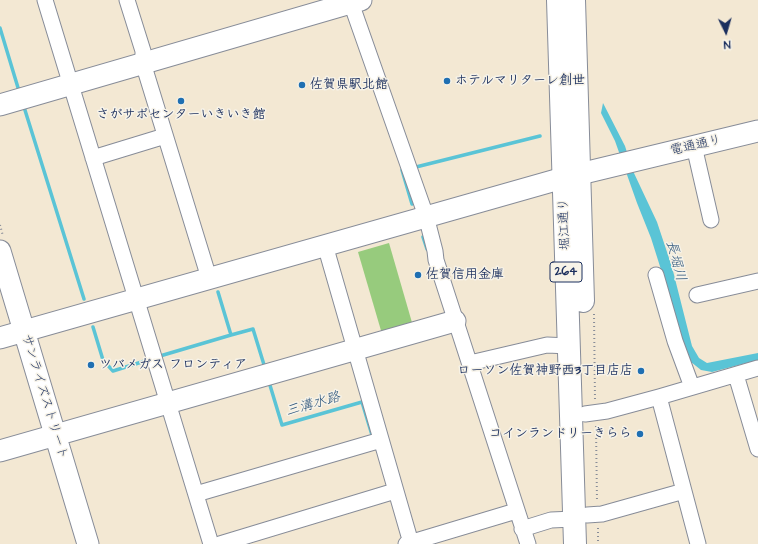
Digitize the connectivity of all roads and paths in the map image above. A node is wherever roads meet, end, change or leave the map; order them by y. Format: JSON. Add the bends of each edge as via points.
{"nodes":[{"id":1,"x":45,"y":0,"type":"edge"},
{"id":2,"x":127,"y":0,"type":"edge"},
{"id":3,"x":558,"y":0,"type":"edge"},
{"id":4,"x":574,"y":0,"type":"edge"},
{"id":5,"x":354,"y":1,"type":"edge"},
{"id":6,"x":143,"y":63,"type":"junction"},
{"id":7,"x":71,"y":84,"type":"junction"},
{"id":8,"x":0,"y":105,"type":"edge"},
{"id":9,"x":758,"y":131,"type":"edge"},
{"id":10,"x":165,"y":136,"type":"junction"},
{"id":11,"x":694,"y":146,"type":"junction"},
{"id":12,"x":93,"y":158,"type":"junction"},
{"id":13,"x":571,"y":176,"type":"junction"},
{"id":14,"x":426,"y":216,"type":"junction"},
{"id":15,"x":711,"y":220,"type":"dead end"},
{"id":16,"x":325,"y":245,"type":"junction"},
{"id":17,"x":0,"y":251,"type":"edge"},
{"id":18,"x":656,"y":275,"type":"dead end"},
{"id":19,"x":209,"y":278,"type":"junction"},
{"id":20,"x":758,"y":282,"type":"edge"},
{"id":21,"x":697,"y":295,"type":"dead end"},
{"id":22,"x":136,"y":299,"type":"junction"},
{"id":23,"x":594,"y":311,"type":"dead end"},
{"id":24,"x":456,"y":321,"type":"junction"},
{"id":25,"x":24,"y":330,"type":"junction"},
{"id":26,"x":0,"y":338,"type":"edge"},
{"id":27,"x":569,"y":346,"type":"junction"},
{"id":28,"x":355,"y":349,"type":"junction"},
{"id":29,"x":470,"y":363,"type":"junction"},
{"id":30,"x":758,"y":368,"type":"edge"},
{"id":31,"x":736,"y":375,"type":"junction"},
{"id":32,"x":692,"y":387,"type":"junction"},
{"id":33,"x":658,"y":398,"type":"junction"},
{"id":34,"x":167,"y":403,"type":"junction"},
{"id":35,"x":590,"y":414,"type":"junction"},
{"id":36,"x":56,"y":434,"type":"junction"},
{"id":37,"x":381,"y":440,"type":"junction"},
{"id":38,"x":758,"y":448,"type":"edge"},
{"id":39,"x":0,"y":451,"type":"edge"},
{"id":40,"x":395,"y":491,"type":"junction"},
{"id":41,"x":684,"y":491,"type":"junction"},
{"id":42,"x":196,"y":494,"type":"junction"},
{"id":43,"x":516,"y":512,"type":"junction"},
{"id":44,"x":586,"y":516,"type":"junction"},
{"id":45,"x":522,"y":529,"type":"junction"},
{"id":46,"x":409,"y":543,"type":"edge"},
{"id":47,"x":88,"y":544,"type":"edge"},
{"id":48,"x":211,"y":544,"type":"edge"},
{"id":49,"x":220,"y":544,"type":"edge"},
{"id":50,"x":528,"y":544,"type":"edge"},
{"id":51,"x":575,"y":544,"type":"edge"},
{"id":52,"x":588,"y":544,"type":"edge"},
{"id":53,"x":598,"y":544,"type":"edge"},
{"id":54,"x":698,"y":544,"type":"edge"}],
"edges":[{"from":1,"to":7,"type":"street"},
{"from":2,"to":6,"type":"street","via":[[143,51]]},
{"from":3,"to":13,"type":"highway","name":"堀江通り","number":"264"},
{"from":4,"to":13,"type":"highway","name":"堀江通り","number":"264"},
{"from":5,"to":6,"type":"street"},
{"from":5,"to":14,"type":"street"},
{"from":6,"to":7,"type":"street"},
{"from":6,"to":10,"type":"street"},
{"from":7,"to":8,"type":"street"},
{"from":7,"to":12,"type":"street"},
{"from":9,"to":11,"type":"street","name":"電通通り"},
{"from":10,"to":12,"type":"street"},
{"from":10,"to":19,"type":"street"},
{"from":11,"to":13,"type":"street","name":"電通通り"},
{"from":11,"to":15,"type":"street"},
{"from":12,"to":22,"type":"street"},
{"from":13,"to":14,"type":"street","name":"電通通り"},
{"from":13,"to":27,"type":"highway","name":"堀江通り","number":"264"},
{"from":13,"to":35,"type":"highway","name":"堀江通り","number":"264"},
{"from":14,"to":16,"type":"street","name":"電通通り"},
{"from":14,"to":24,"type":"street","via":[[436,260]]},
{"from":16,"to":19,"type":"street","name":"電通通り"},
{"from":16,"to":28,"type":"street"},
{"from":17,"to":25,"type":"street","name":"サンライズストリート"},
{"from":18,"to":32,"type":"street","via":[[675,342]]},
{"from":19,"to":22,"type":"street","name":"電通通り"},
{"from":20,"to":21,"type":"street"},
{"from":22,"to":25,"type":"street","name":"電通通り"},
{"from":22,"to":34,"type":"street"},
{"from":23,"to":35,"type":"path"},
{"from":24,"to":28,"type":"street"},
{"from":24,"to":29,"type":"street"},
{"from":25,"to":26,"type":"street","name":"電通通り"},
{"from":25,"to":36,"type":"street","name":"サンライズストリート"},
{"from":27,"to":29,"type":"street","via":[[547,345]]},
{"from":27,"to":44,"type":"highway","name":"堀江通り","number":"264"},
{"from":28,"to":34,"type":"street"},
{"from":28,"to":37,"type":"street"},
{"from":29,"to":43,"type":"street"},
{"from":30,"to":31,"type":"street"},
{"from":31,"to":32,"type":"street"},
{"from":31,"to":38,"type":"street"},
{"from":32,"to":33,"type":"street"},
{"from":33,"to":35,"type":"street"},
{"from":33,"to":41,"type":"street"},
{"from":34,"to":36,"type":"street"},
{"from":34,"to":42,"type":"street"},
{"from":35,"to":44,"type":"highway","name":"堀江通り","number":"264"},
{"from":35,"to":44,"type":"path"},
{"from":36,"to":39,"type":"street"},
{"from":36,"to":47,"type":"street","name":"サンライズストリート"},
{"from":37,"to":40,"type":"street"},
{"from":37,"to":42,"type":"street"},
{"from":40,"to":46,"type":"street"},
{"from":40,"to":49,"type":"street"},
{"from":41,"to":44,"type":"street"},
{"from":41,"to":54,"type":"street"},
{"from":42,"to":48,"type":"street"},
{"from":43,"to":45,"type":"street"},
{"from":43,"to":46,"type":"street"},
{"from":44,"to":45,"type":"street","via":[[551,520]]},
{"from":44,"to":51,"type":"highway","name":"堀江通り","number":"264"},
{"from":44,"to":52,"type":"highway","name":"堀江通り","number":"264"},
{"from":44,"to":53,"type":"path"},
{"from":45,"to":50,"type":"street"}]}
